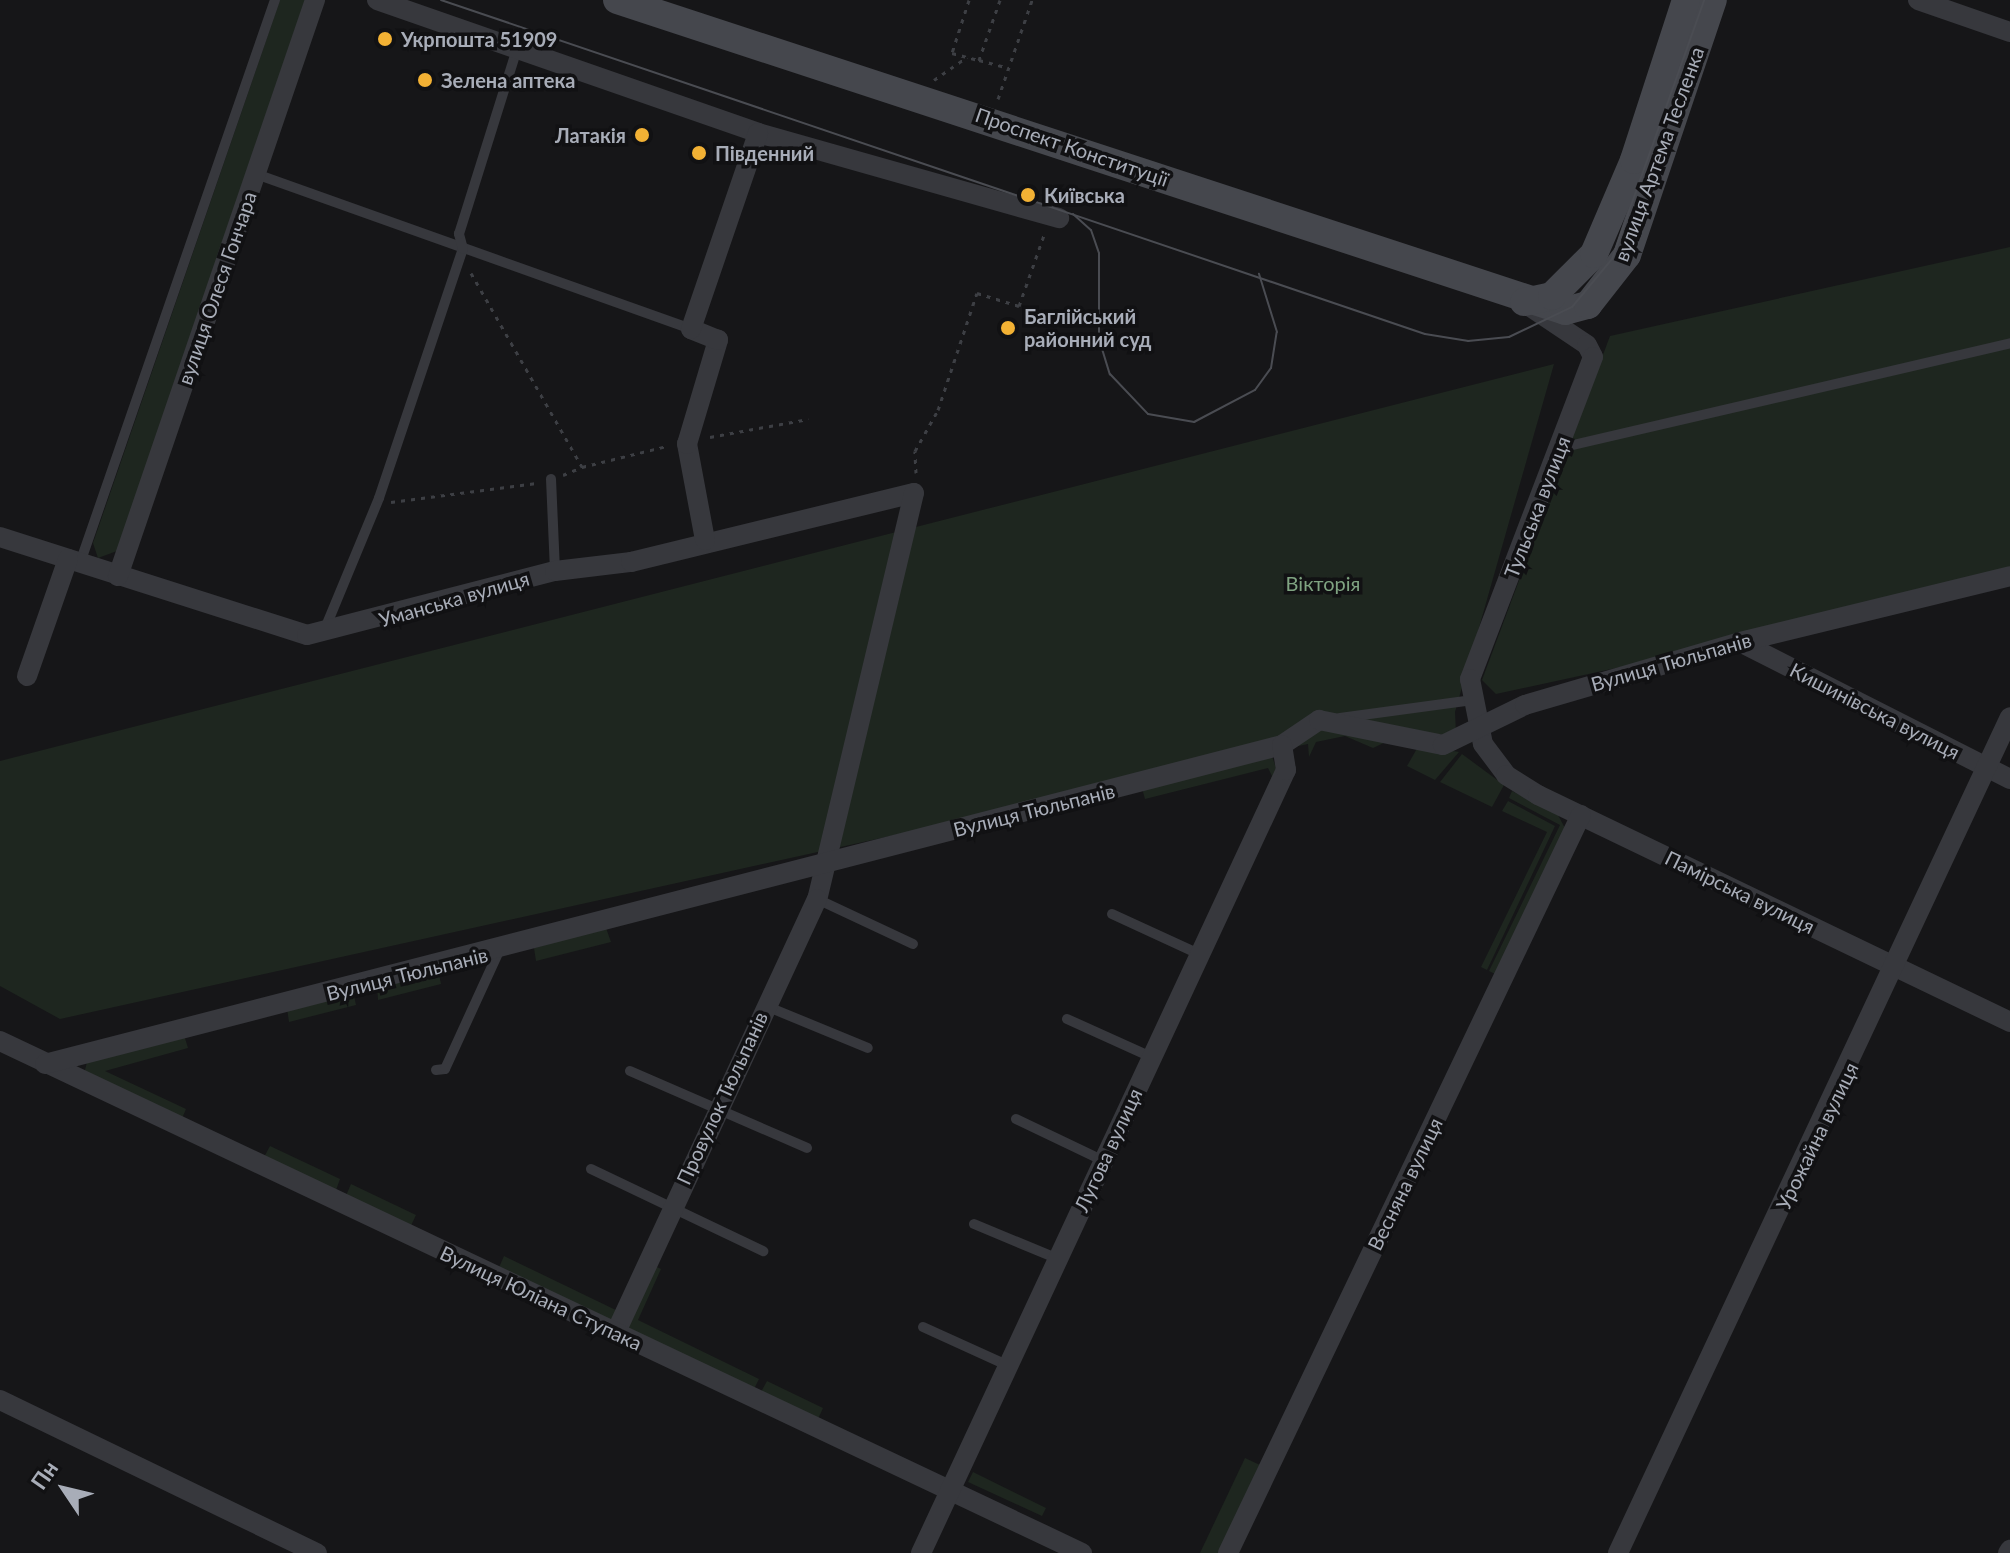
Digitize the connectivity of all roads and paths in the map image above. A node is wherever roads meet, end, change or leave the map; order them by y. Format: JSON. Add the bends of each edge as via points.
{"nodes":[{"id":1,"x":275,"y":0,"type":"edge"},
{"id":2,"x":315,"y":0,"type":"edge"},
{"id":3,"x":377,"y":0,"type":"edge"},
{"id":4,"x":617,"y":0,"type":"edge"},
{"id":5,"x":969,"y":0,"type":"edge"},
{"id":6,"x":1000,"y":0,"type":"edge"},
{"id":7,"x":1032,"y":0,"type":"edge"},
{"id":8,"x":1686,"y":0,"type":"edge"},
{"id":9,"x":1713,"y":0,"type":"edge"},
{"id":10,"x":1918,"y":0,"type":"edge"},
{"id":11,"x":2010,"y":32,"type":"edge"},
{"id":12,"x":516,"y":52,"type":"junction"},
{"id":13,"x":967,"y":57,"type":"junction"},
{"id":14,"x":979,"y":60,"type":"junction"},
{"id":15,"x":1008,"y":68,"type":"junction"},
{"id":16,"x":910,"y":93,"type":"junction"},
{"id":17,"x":991,"y":119,"type":"junction"},
{"id":18,"x":758,"y":133,"type":"junction"},
{"id":19,"x":256,"y":174,"type":"junction"},
{"id":20,"x":1053,"y":215,"type":"joint"},
{"id":21,"x":463,"y":249,"type":"junction"},
{"id":22,"x":1523,"y":302,"type":"junction"},
{"id":23,"x":691,"y":329,"type":"junction"},
{"id":24,"x":2010,"y":343,"type":"edge"},
{"id":25,"x":808,"y":419,"type":"dead end"},
{"id":26,"x":687,"y":444,"type":"junction"},
{"id":27,"x":1560,"y":448,"type":"junction"},
{"id":28,"x":582,"y":467,"type":"junction"},
{"id":29,"x":551,"y":479,"type":"junction"},
{"id":30,"x":914,"y":493,"type":"junction"},
{"id":31,"x":379,"y":498,"type":"junction"},
{"id":32,"x":0,"y":537,"type":"edge"},
{"id":33,"x":705,"y":540,"type":"junction"},
{"id":34,"x":74,"y":561,"type":"junction"},
{"id":35,"x":555,"y":571,"type":"junction"},
{"id":36,"x":118,"y":576,"type":"junction"},
{"id":37,"x":2010,"y":576,"type":"edge"},
{"id":38,"x":324,"y":631,"type":"junction"},
{"id":39,"x":1740,"y":642,"type":"junction"},
{"id":40,"x":27,"y":676,"type":"dead end"},
{"id":41,"x":1473,"y":700,"type":"junction"},
{"id":42,"x":2010,"y":717,"type":"edge"},
{"id":43,"x":1334,"y":719,"type":"junction"},
{"id":44,"x":1480,"y":737,"type":"junction"},
{"id":45,"x":1282,"y":745,"type":"junction"},
{"id":46,"x":1988,"y":769,"type":"junction"},
{"id":47,"x":2010,"y":779,"type":"edge"},
{"id":48,"x":1581,"y":815,"type":"junction"},
{"id":49,"x":825,"y":864,"type":"junction"},
{"id":50,"x":817,"y":899,"type":"junction"},
{"id":51,"x":1112,"y":914,"type":"dead end"},
{"id":52,"x":913,"y":944,"type":"dead end"},
{"id":53,"x":499,"y":951,"type":"junction"},
{"id":54,"x":1199,"y":954,"type":"junction"},
{"id":55,"x":1897,"y":968,"type":"junction"},
{"id":56,"x":765,"y":1006,"type":"junction"},
{"id":57,"x":1067,"y":1019,"type":"dead end"},
{"id":58,"x":2010,"y":1022,"type":"edge"},
{"id":59,"x":0,"y":1041,"type":"edge"},
{"id":60,"x":868,"y":1048,"type":"dead end"},
{"id":61,"x":1151,"y":1057,"type":"junction"},
{"id":62,"x":45,"y":1064,"type":"junction"},
{"id":63,"x":436,"y":1070,"type":"dead end"},
{"id":64,"x":630,"y":1071,"type":"dead end"},
{"id":65,"x":719,"y":1108,"type":"junction"},
{"id":66,"x":1016,"y":1119,"type":"dead end"},
{"id":67,"x":807,"y":1148,"type":"dead end"},
{"id":68,"x":1104,"y":1161,"type":"junction"},
{"id":69,"x":591,"y":1169,"type":"dead end"},
{"id":70,"x":671,"y":1209,"type":"junction"},
{"id":71,"x":974,"y":1224,"type":"dead end"},
{"id":72,"x":763,"y":1251,"type":"dead end"},
{"id":73,"x":1058,"y":1259,"type":"junction"},
{"id":74,"x":923,"y":1327,"type":"dead end"},
{"id":75,"x":616,"y":1332,"type":"junction"},
{"id":76,"x":1011,"y":1367,"type":"junction"},
{"id":77,"x":0,"y":1400,"type":"edge"},
{"id":78,"x":953,"y":1491,"type":"junction"},
{"id":79,"x":317,"y":1553,"type":"edge"},
{"id":80,"x":921,"y":1553,"type":"edge"},
{"id":81,"x":1082,"y":1553,"type":"edge"},
{"id":82,"x":1228,"y":1553,"type":"edge"},
{"id":83,"x":1618,"y":1553,"type":"edge"}],
"edges":[{"from":1,"to":34,"type":"lane"},
{"from":2,"to":19,"type":"street","name":"вулиця Олеся Гончара"},
{"from":3,"to":12,"type":"street"},
{"from":4,"to":16,"type":"street","name":"Проспект Конституції"},
{"from":5,"to":13,"type":"path","via":[[952,53]]},
{"from":6,"to":14,"type":"path"},
{"from":7,"to":15,"type":"path"},
{"from":8,"to":22,"type":"street","name":"вулиця Артема Тесленка","via":[[1634,160],[1594,254],[1552,296]]},
{"from":9,"to":22,"type":"street","name":"вулиця Артема Тесленка","via":[[1621,264],[1588,305],[1565,311]]},
{"from":10,"to":11,"type":"street"},
{"from":12,"to":18,"type":"street"},
{"from":12,"to":21,"type":"lane","via":[[459,234]]},
{"from":13,"to":14,"type":"path"},
{"from":13,"to":16,"type":"path"},
{"from":14,"to":15,"type":"path"},
{"from":15,"to":17,"type":"path"},
{"from":16,"to":17,"type":"street","name":"Проспект Конституції"},
{"from":17,"to":22,"type":"street","name":"Проспект Конституції"},
{"from":18,"to":20,"type":"street"},
{"from":18,"to":23,"type":"street"},
{"from":19,"to":21,"type":"lane"},
{"from":19,"to":36,"type":"street","name":"вулиця Олеся Гончара"},
{"from":20,"to":30,"type":"path","via":[[1019,306],[977,293],[938,410],[915,451]]},
{"from":21,"to":23,"type":"lane"},
{"from":21,"to":28,"type":"path","via":[[475,289],[556,412]]},
{"from":21,"to":31,"type":"lane"},
{"from":22,"to":27,"type":"street","name":"Тульська вулиця","via":[[1587,345],[1593,357]]},
{"from":23,"to":26,"type":"street","via":[[718,340]]},
{"from":24,"to":27,"type":"lane"},
{"from":25,"to":26,"type":"path"},
{"from":26,"to":28,"type":"path"},
{"from":26,"to":33,"type":"street"},
{"from":27,"to":41,"type":"street","name":"Тульська вулиця","via":[[1470,679]]},
{"from":28,"to":29,"type":"path"},
{"from":29,"to":31,"type":"path","via":[[401,505]]},
{"from":29,"to":35,"type":"lane"},
{"from":30,"to":33,"type":"street","name":"Уманська вулиця"},
{"from":30,"to":49,"type":"street","name":"Провулок Тюльпанів"},
{"from":31,"to":38,"type":"lane"},
{"from":32,"to":34,"type":"street","name":"Уманська вулиця"},
{"from":33,"to":35,"type":"street","name":"Уманська вулиця","via":[[631,562]]},
{"from":34,"to":36,"type":"street","name":"Уманська вулиця"},
{"from":34,"to":40,"type":"street"},
{"from":35,"to":38,"type":"street","name":"Уманська вулиця"},
{"from":36,"to":38,"type":"street","name":"Уманська вулиця","via":[[280,631]]},
{"from":37,"to":39,"type":"street","name":"Вулиця Тюльпанів"},
{"from":39,"to":44,"type":"street","name":"Вулиця Тюльпанів","via":[[1525,705]]},
{"from":39,"to":46,"type":"street","name":"Кишинівська вулиця"},
{"from":41,"to":43,"type":"lane"},
{"from":41,"to":44,"type":"street","name":"Тульська вулиця"},
{"from":42,"to":46,"type":"street","name":"Урожайна вулиця"},
{"from":43,"to":44,"type":"street","name":"Вулиця Тюльпанів","via":[[1443,745]]},
{"from":43,"to":45,"type":"street","name":"Вулиця Тюльпанів","via":[[1319,720]]},
{"from":44,"to":48,"type":"street","name":"Памірська вулиця","via":[[1506,775]]},
{"from":45,"to":49,"type":"street","name":"Вулиця Тюльпанів"},
{"from":45,"to":54,"type":"street","name":"Лугова вулиця","via":[[1286,770]]},
{"from":46,"to":47,"type":"street","name":"Кишинівська вулиця"},
{"from":46,"to":55,"type":"street","name":"Урожайна вулиця"},
{"from":48,"to":55,"type":"street","name":"Памірська вулиця"},
{"from":48,"to":82,"type":"street","name":"Весняна вулиця"},
{"from":49,"to":50,"type":"street","name":"Провулок Тюльпанів"},
{"from":49,"to":53,"type":"street","name":"Вулиця Тюльпанів"},
{"from":50,"to":52,"type":"lane"},
{"from":50,"to":56,"type":"street","name":"Провулок Тюльпанів"},
{"from":51,"to":54,"type":"lane"},
{"from":53,"to":62,"type":"street","name":"Вулиця Тюльпанів"},
{"from":53,"to":63,"type":"lane","via":[[445,1069]]},
{"from":54,"to":61,"type":"street","name":"Лугова вулиця"},
{"from":55,"to":58,"type":"street","name":"Памірська вулиця"},
{"from":55,"to":83,"type":"street","name":"Урожайна вулиця"},
{"from":56,"to":60,"type":"lane"},
{"from":56,"to":65,"type":"street","name":"Провулок Тюльпанів"},
{"from":57,"to":61,"type":"lane"},
{"from":59,"to":62,"type":"street","name":"Вулиця Юліана Ступака"},
{"from":61,"to":68,"type":"street","name":"Лугова вулиця"},
{"from":62,"to":75,"type":"street","name":"Вулиця Юліана Ступака"},
{"from":64,"to":65,"type":"lane"},
{"from":65,"to":67,"type":"lane"},
{"from":65,"to":70,"type":"street","name":"Провулок Тюльпанів"},
{"from":66,"to":68,"type":"lane"},
{"from":68,"to":73,"type":"street","name":"Лугова вулиця"},
{"from":69,"to":70,"type":"lane"},
{"from":70,"to":72,"type":"lane"},
{"from":70,"to":75,"type":"street","name":"Провулок Тюльпанів"},
{"from":71,"to":73,"type":"lane"},
{"from":73,"to":76,"type":"street","name":"Лугова вулиця"},
{"from":74,"to":76,"type":"lane"},
{"from":75,"to":78,"type":"street","name":"Вулиця Юліана Ступака"},
{"from":76,"to":78,"type":"street","name":"Лугова вулиця"},
{"from":77,"to":79,"type":"street"},
{"from":78,"to":80,"type":"street","name":"Лугова вулиця"},
{"from":78,"to":81,"type":"street","name":"Вулиця Юліана Ступака"}]}
